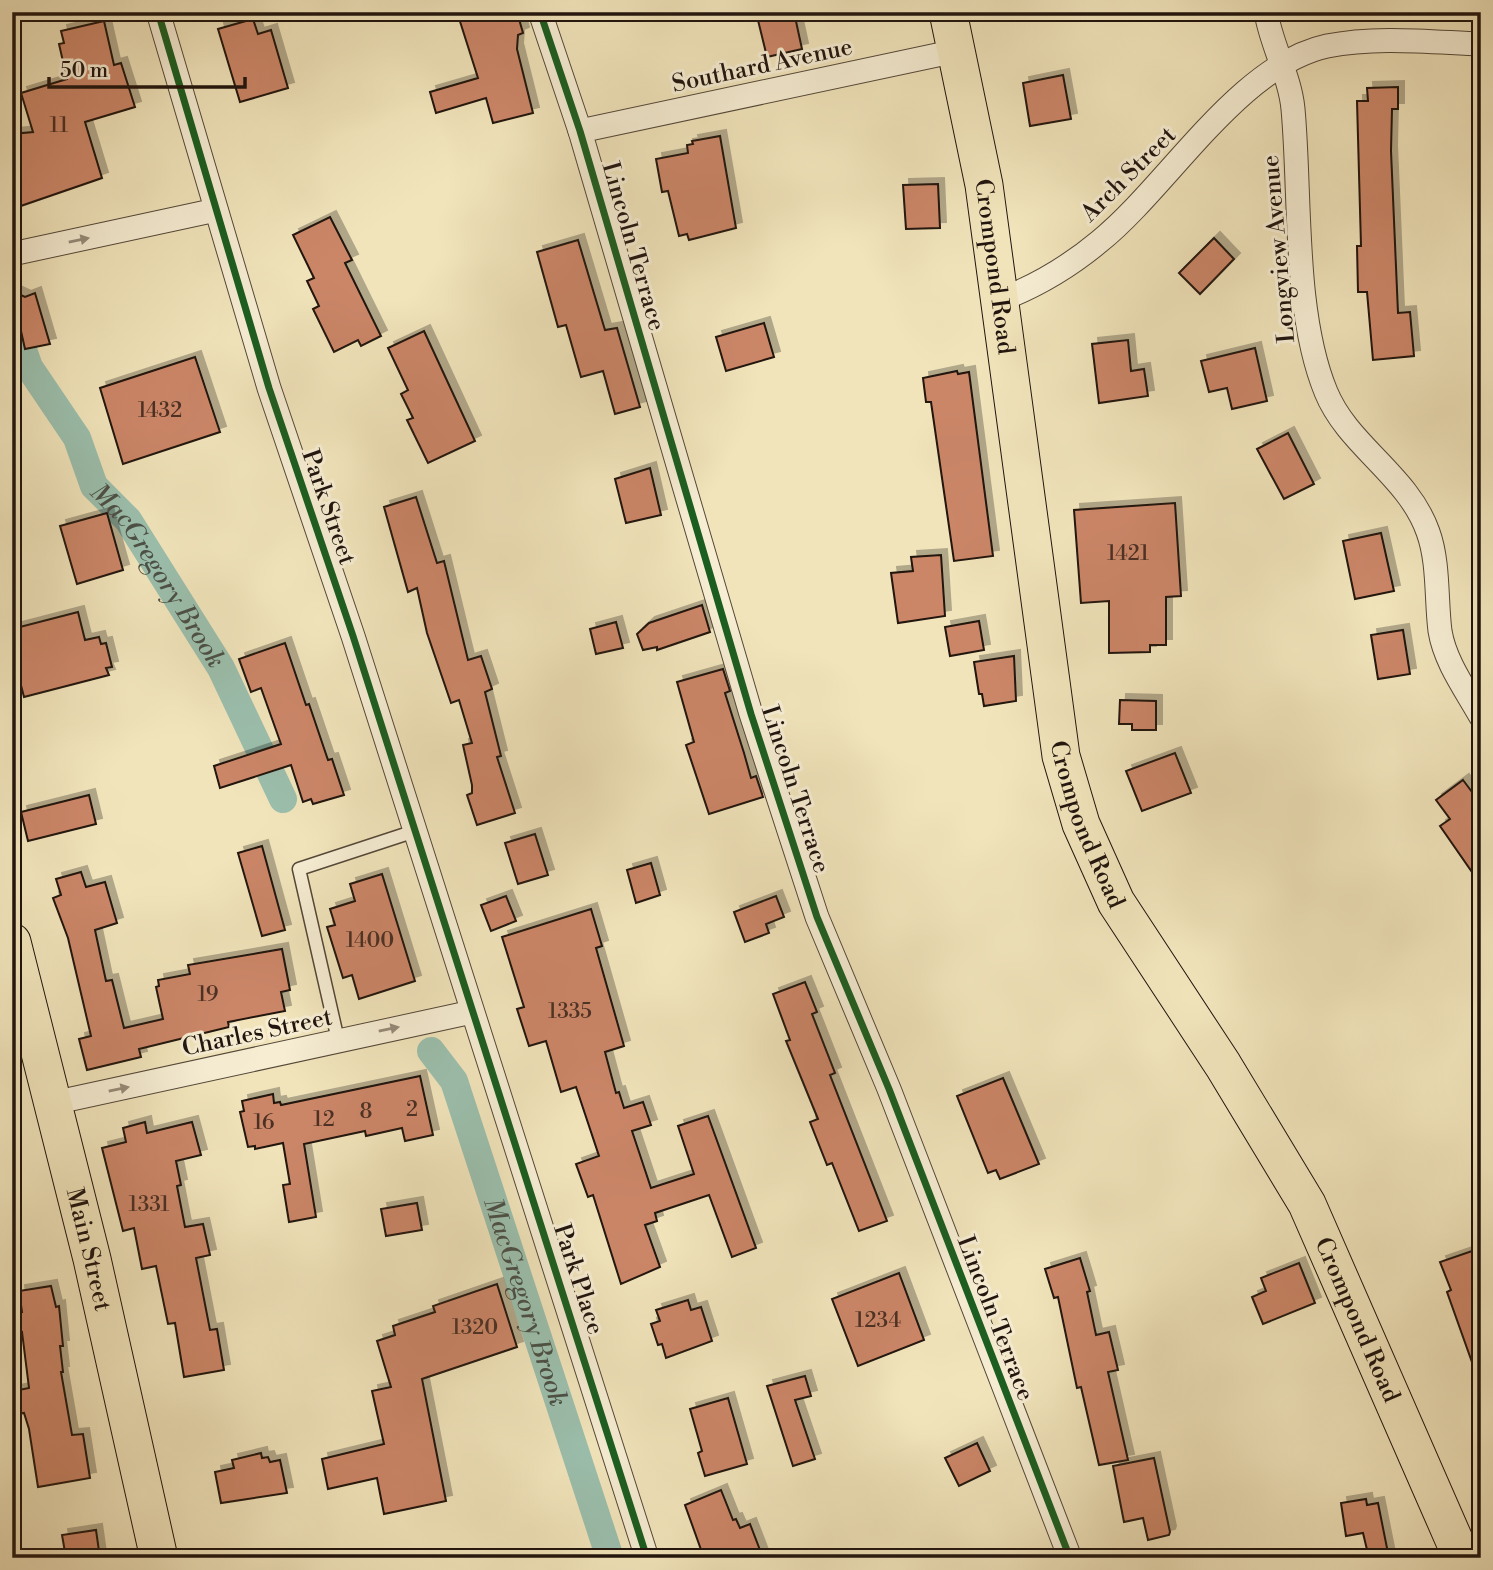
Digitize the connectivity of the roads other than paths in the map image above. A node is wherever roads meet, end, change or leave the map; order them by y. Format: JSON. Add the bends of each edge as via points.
{"nodes":[{"id":1,"x":158,"y":12,"type":"edge"},
{"id":2,"x":540,"y":12,"type":"edge"},
{"id":3,"x":948,"y":12,"type":"edge"},
{"id":4,"x":1266,"y":12,"type":"edge"},
{"id":5,"x":1481,"y":44,"type":"edge"},
{"id":6,"x":956,"y":51,"type":"junction"},
{"id":7,"x":1281,"y":68,"type":"junction"},
{"id":8,"x":580,"y":131,"type":"junction"},
{"id":9,"x":216,"y":210,"type":"junction"},
{"id":10,"x":12,"y":254,"type":"edge"},
{"id":11,"x":1000,"y":300,"type":"junction"},
{"id":12,"x":1481,"y":717,"type":"edge"},
{"id":13,"x":415,"y":831,"type":"junction"},
{"id":14,"x":12,"y":942,"type":"edge"},
{"id":15,"x":472,"y":1012,"type":"junction"},
{"id":16,"x":338,"y":1040,"type":"junction"},
{"id":17,"x":53,"y":1103,"type":"junction"},
{"id":18,"x":159,"y":1558,"type":"edge"},
{"id":19,"x":647,"y":1558,"type":"edge"},
{"id":20,"x":1070,"y":1558,"type":"edge"},
{"id":21,"x":1462,"y":1558,"type":"edge"}],
"edges":[{"from":1,"to":9,"type":"street","name":"Park Street"},
{"from":2,"to":8,"type":"street","name":"Lincoln Terrace"},
{"from":3,"to":6,"type":"main road","name":"Crompond Road"},
{"from":4,"to":7,"type":"street","name":"Longview Avenue"},
{"from":5,"to":7,"type":"street","name":"Arch Street","via":[[1376,40],[1325,47]]},
{"from":6,"to":8,"type":"street","name":"Southard Avenue"},
{"from":6,"to":11,"type":"main road","name":"Crompond Road","via":[[984,185]]},
{"from":7,"to":11,"type":"street","name":"Arch Street","via":[[1251,86],[1102,240],[1038,286]]},
{"from":7,"to":12,"type":"street","name":"Longview Avenue","via":[[1293,105],[1308,338],[1326,393],[1344,426],[1407,493],[1428,532],[1441,634],[1453,669]]},
{"from":8,"to":20,"type":"street","name":"Lincoln Terrace","via":[[751,714],[817,917]]},
{"from":10,"to":9,"type":"street","one_way":true},
{"from":9,"to":13,"type":"street","name":"Park Street","via":[[269,388]]},
{"from":11,"to":21,"type":"main road","name":"Crompond Road","via":[[1061,756],[1081,824],[1116,902],[1307,1204]]},
{"from":13,"to":15,"type":"street","name":"Park Street"},
{"from":13,"to":16,"type":"lane","via":[[299,869]]},
{"from":14,"to":17,"type":"main road","name":"Main Street"},
{"from":16,"to":15,"type":"street","name":"Charles Street","one_way":true},
{"from":15,"to":19,"type":"street","name":"Park Place"},
{"from":17,"to":16,"type":"street","name":"Charles Street","one_way":true},
{"from":17,"to":18,"type":"main road","name":"Main Street"}]}
